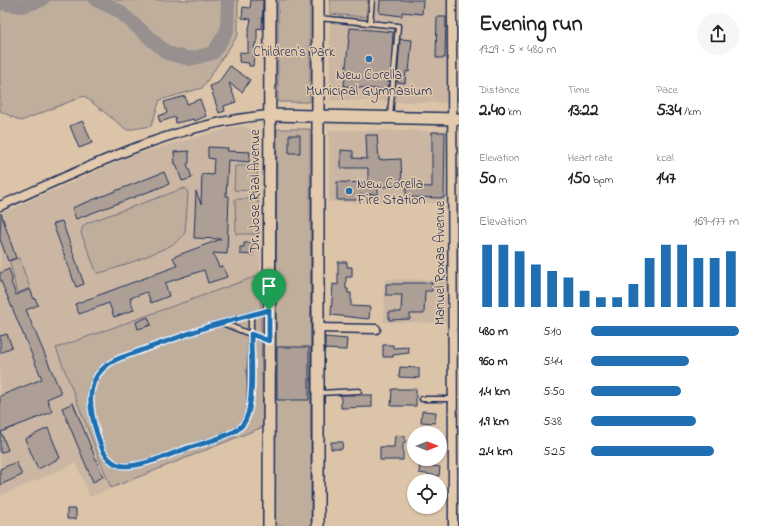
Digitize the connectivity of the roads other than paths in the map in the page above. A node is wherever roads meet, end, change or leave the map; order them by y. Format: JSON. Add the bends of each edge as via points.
{"nodes":[{"id":1,"x":270,"y":0,"type":"edge"},
{"id":2,"x":318,"y":0,"type":"edge"},
{"id":3,"x":372,"y":0,"type":"edge"},
{"id":4,"x":452,"y":0,"type":"edge"},
{"id":5,"x":318,"y":18,"type":"junction"},
{"id":6,"x":370,"y":23,"type":"junction"},
{"id":7,"x":269,"y":115,"type":"junction"},
{"id":8,"x":318,"y":116,"type":"junction"},
{"id":9,"x":390,"y":118,"type":"junction"},
{"id":10,"x":456,"y":119,"type":"edge"},
{"id":11,"x":0,"y":206,"type":"edge"},
{"id":12,"x":269,"y":310,"type":"junction"},
{"id":13,"x":251,"y":315,"type":"junction"},
{"id":14,"x":222,"y":323,"type":"junction"},
{"id":15,"x":318,"y":328,"type":"junction"},
{"id":16,"x":376,"y":329,"type":"dead end"},
{"id":17,"x":251,"y":334,"type":"junction"},
{"id":18,"x":269,"y":341,"type":"junction"},
{"id":19,"x":359,"y":391,"type":"dead end"},
{"id":20,"x":318,"y":393,"type":"junction"},
{"id":21,"x":422,"y":399,"type":"dead end"},
{"id":22,"x":453,"y":399,"type":"junction"},
{"id":23,"x":269,"y":526,"type":"edge"},
{"id":24,"x":318,"y":526,"type":"edge"},
{"id":25,"x":453,"y":526,"type":"edge"}],
"edges":[{"from":1,"to":7,"type":"main road","name":"Dr. Jose Rizal Avenue"},
{"from":2,"to":5,"type":"main road"},
{"from":3,"to":6,"type":"lane"},
{"from":4,"to":10,"type":"street","name":"Manuel Roxas Avenue"},
{"from":5,"to":6,"type":"lane"},
{"from":5,"to":8,"type":"main road"},
{"from":6,"to":9,"type":"lane","via":[[398,26]]},
{"from":7,"to":8,"type":"main road"},
{"from":7,"to":11,"type":"street","via":[[224,122],[144,145]]},
{"from":7,"to":12,"type":"main road","name":"Dr. Jose Rizal Avenue"},
{"from":8,"to":9,"type":"main road"},
{"from":8,"to":15,"type":"main road"},
{"from":9,"to":10,"type":"main road"},
{"from":10,"to":22,"type":"street","name":"Manuel Roxas Avenue"},
{"from":12,"to":13,"type":"lane"},
{"from":12,"to":18,"type":"main road","name":"Dr. Jose Rizal Avenue"},
{"from":13,"to":14,"type":"lane"},
{"from":13,"to":17,"type":"lane"},
{"from":14,"to":17,"type":"lane"},
{"from":14,"to":17,"type":"lane","via":[[110,361],[102,368],[90,391],[90,407],[99,442],[110,461],[126,466],[147,462],[239,429],[250,406]]},
{"from":15,"to":16,"type":"street"},
{"from":15,"to":20,"type":"main road"},
{"from":17,"to":18,"type":"lane"},
{"from":18,"to":23,"type":"main road","name":"Dr. Jose Rizal Avenue"},
{"from":19,"to":20,"type":"lane"},
{"from":20,"to":24,"type":"main road"},
{"from":21,"to":22,"type":"lane"},
{"from":22,"to":25,"type":"street","name":"Manuel Roxas Avenue"}]}
